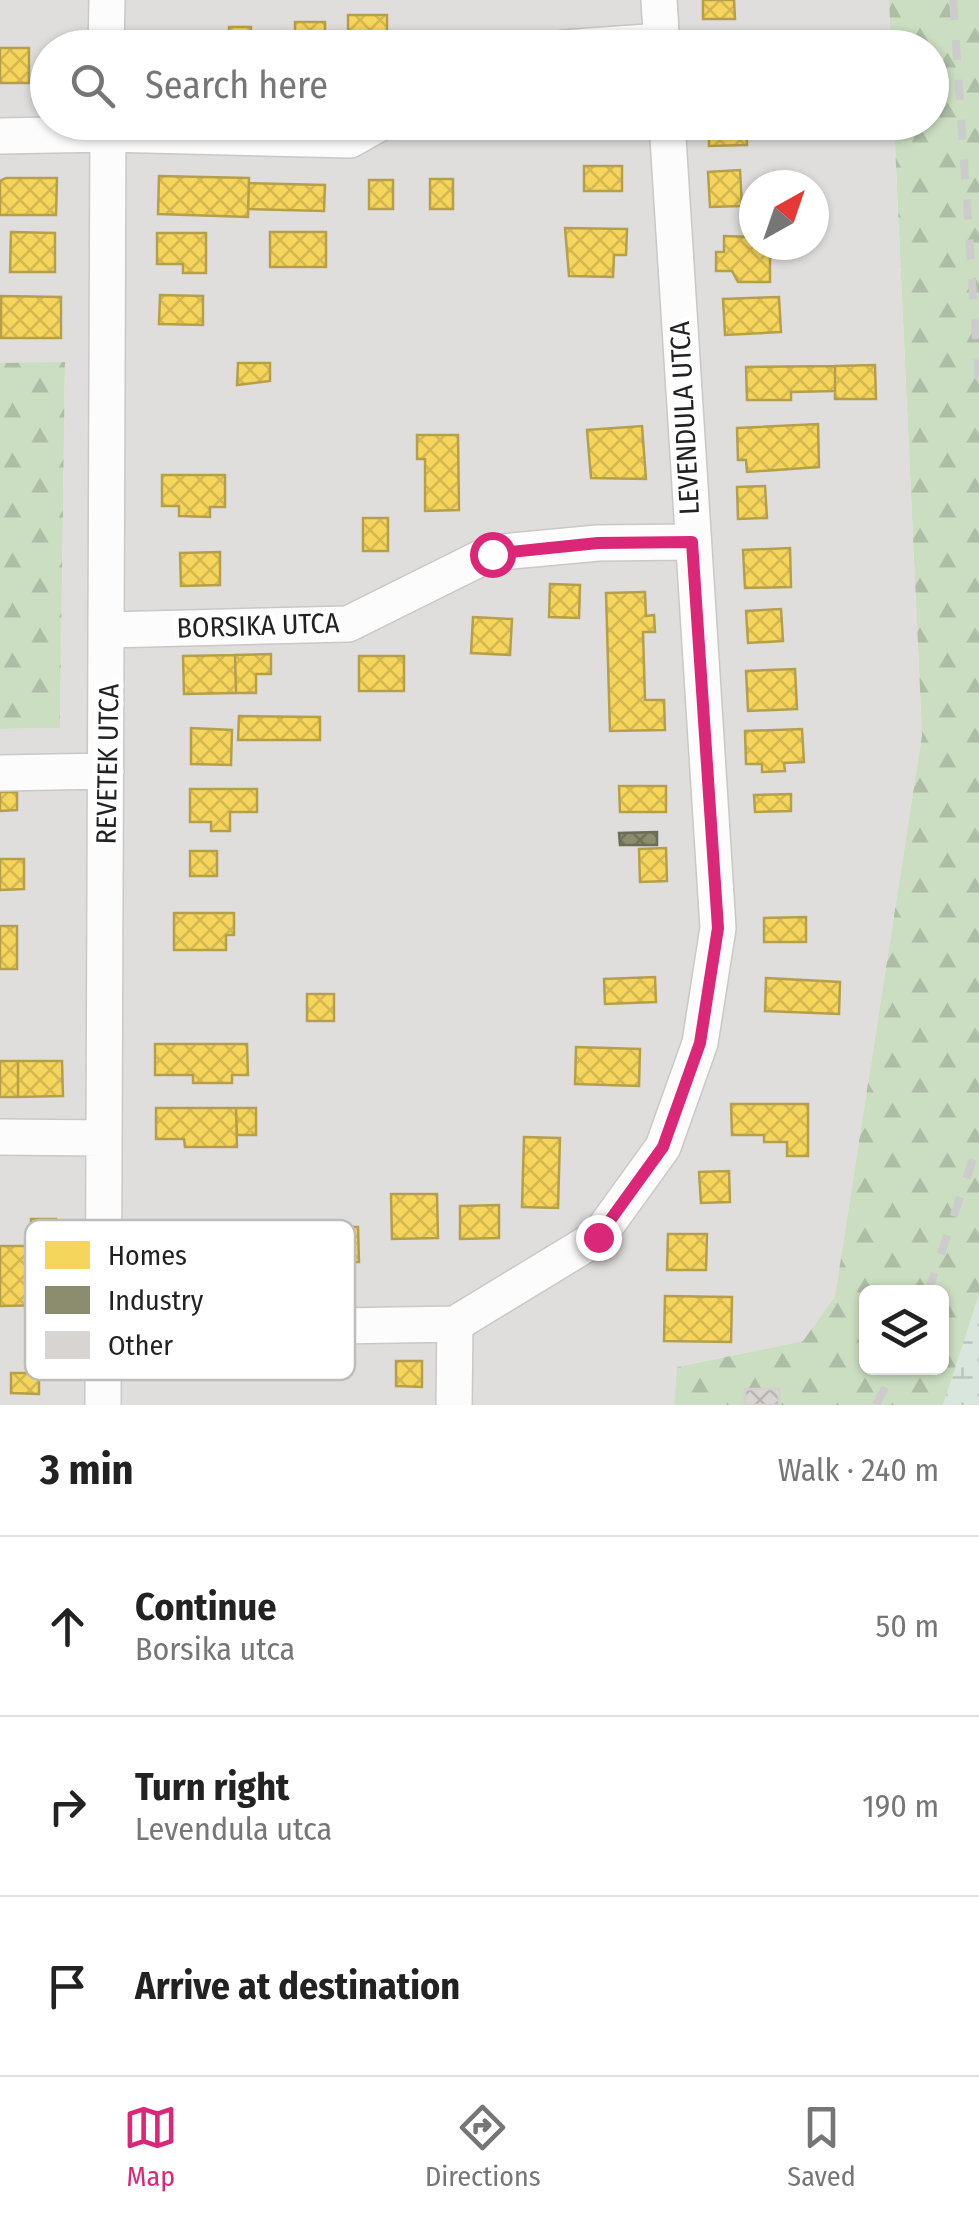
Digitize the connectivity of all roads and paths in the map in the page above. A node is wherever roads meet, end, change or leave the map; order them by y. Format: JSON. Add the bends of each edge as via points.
{"nodes":[{"id":1,"x":107,"y":0,"type":"edge"},
{"id":2,"x":658,"y":0,"type":"edge"},
{"id":3,"x":106,"y":30,"type":"edge"},
{"id":4,"x":661,"y":30,"type":"edge"},
{"id":5,"x":30,"y":134,"type":"edge"},
{"id":6,"x":0,"y":136,"type":"edge"},
{"id":7,"x":108,"y":140,"type":"edge"},
{"id":8,"x":667,"y":140,"type":"edge"},
{"id":9,"x":692,"y":542,"type":"junction"},
{"id":10,"x":108,"y":630,"type":"junction"},
{"id":11,"x":106,"y":771,"type":"junction"},
{"id":12,"x":0,"y":773,"type":"edge"},
{"id":13,"x":0,"y":1137,"type":"edge"},
{"id":14,"x":104,"y":1138,"type":"junction"},
{"id":15,"x":105,"y":1220,"type":"edge"},
{"id":16,"x":455,"y":1324,"type":"junction"},
{"id":17,"x":355,"y":1326,"type":"edge"},
{"id":18,"x":104,"y":1380,"type":"edge"},
{"id":19,"x":103,"y":1405,"type":"edge"},
{"id":20,"x":454,"y":1405,"type":"edge"}],
"edges":[{"from":1,"to":3,"type":"street"},
{"from":2,"to":4,"type":"street"},
{"from":5,"to":6,"type":"street"},
{"from":7,"to":10,"type":"street","name":"REVETEK UTCA"},
{"from":8,"to":9,"type":"street","name":"LEVENDULA UTCA"},
{"from":9,"to":10,"type":"street","name":"BORSIKA UTCA","via":[[492,554],[348,624]]},
{"from":9,"to":16,"type":"street","name":"LEVENDULA UTCA","via":[[718,928],[700,1043],[663,1147],[598,1237]]},
{"from":10,"to":11,"type":"street","name":"REVETEK UTCA"},
{"from":11,"to":12,"type":"street"},
{"from":11,"to":14,"type":"street","name":"REVETEK UTCA"},
{"from":13,"to":14,"type":"street"},
{"from":14,"to":15,"type":"street","name":"REVETEK UTCA"},
{"from":16,"to":17,"type":"street"},
{"from":16,"to":20,"type":"street"},
{"from":18,"to":19,"type":"street","name":"REVETEK UTCA"}]}
